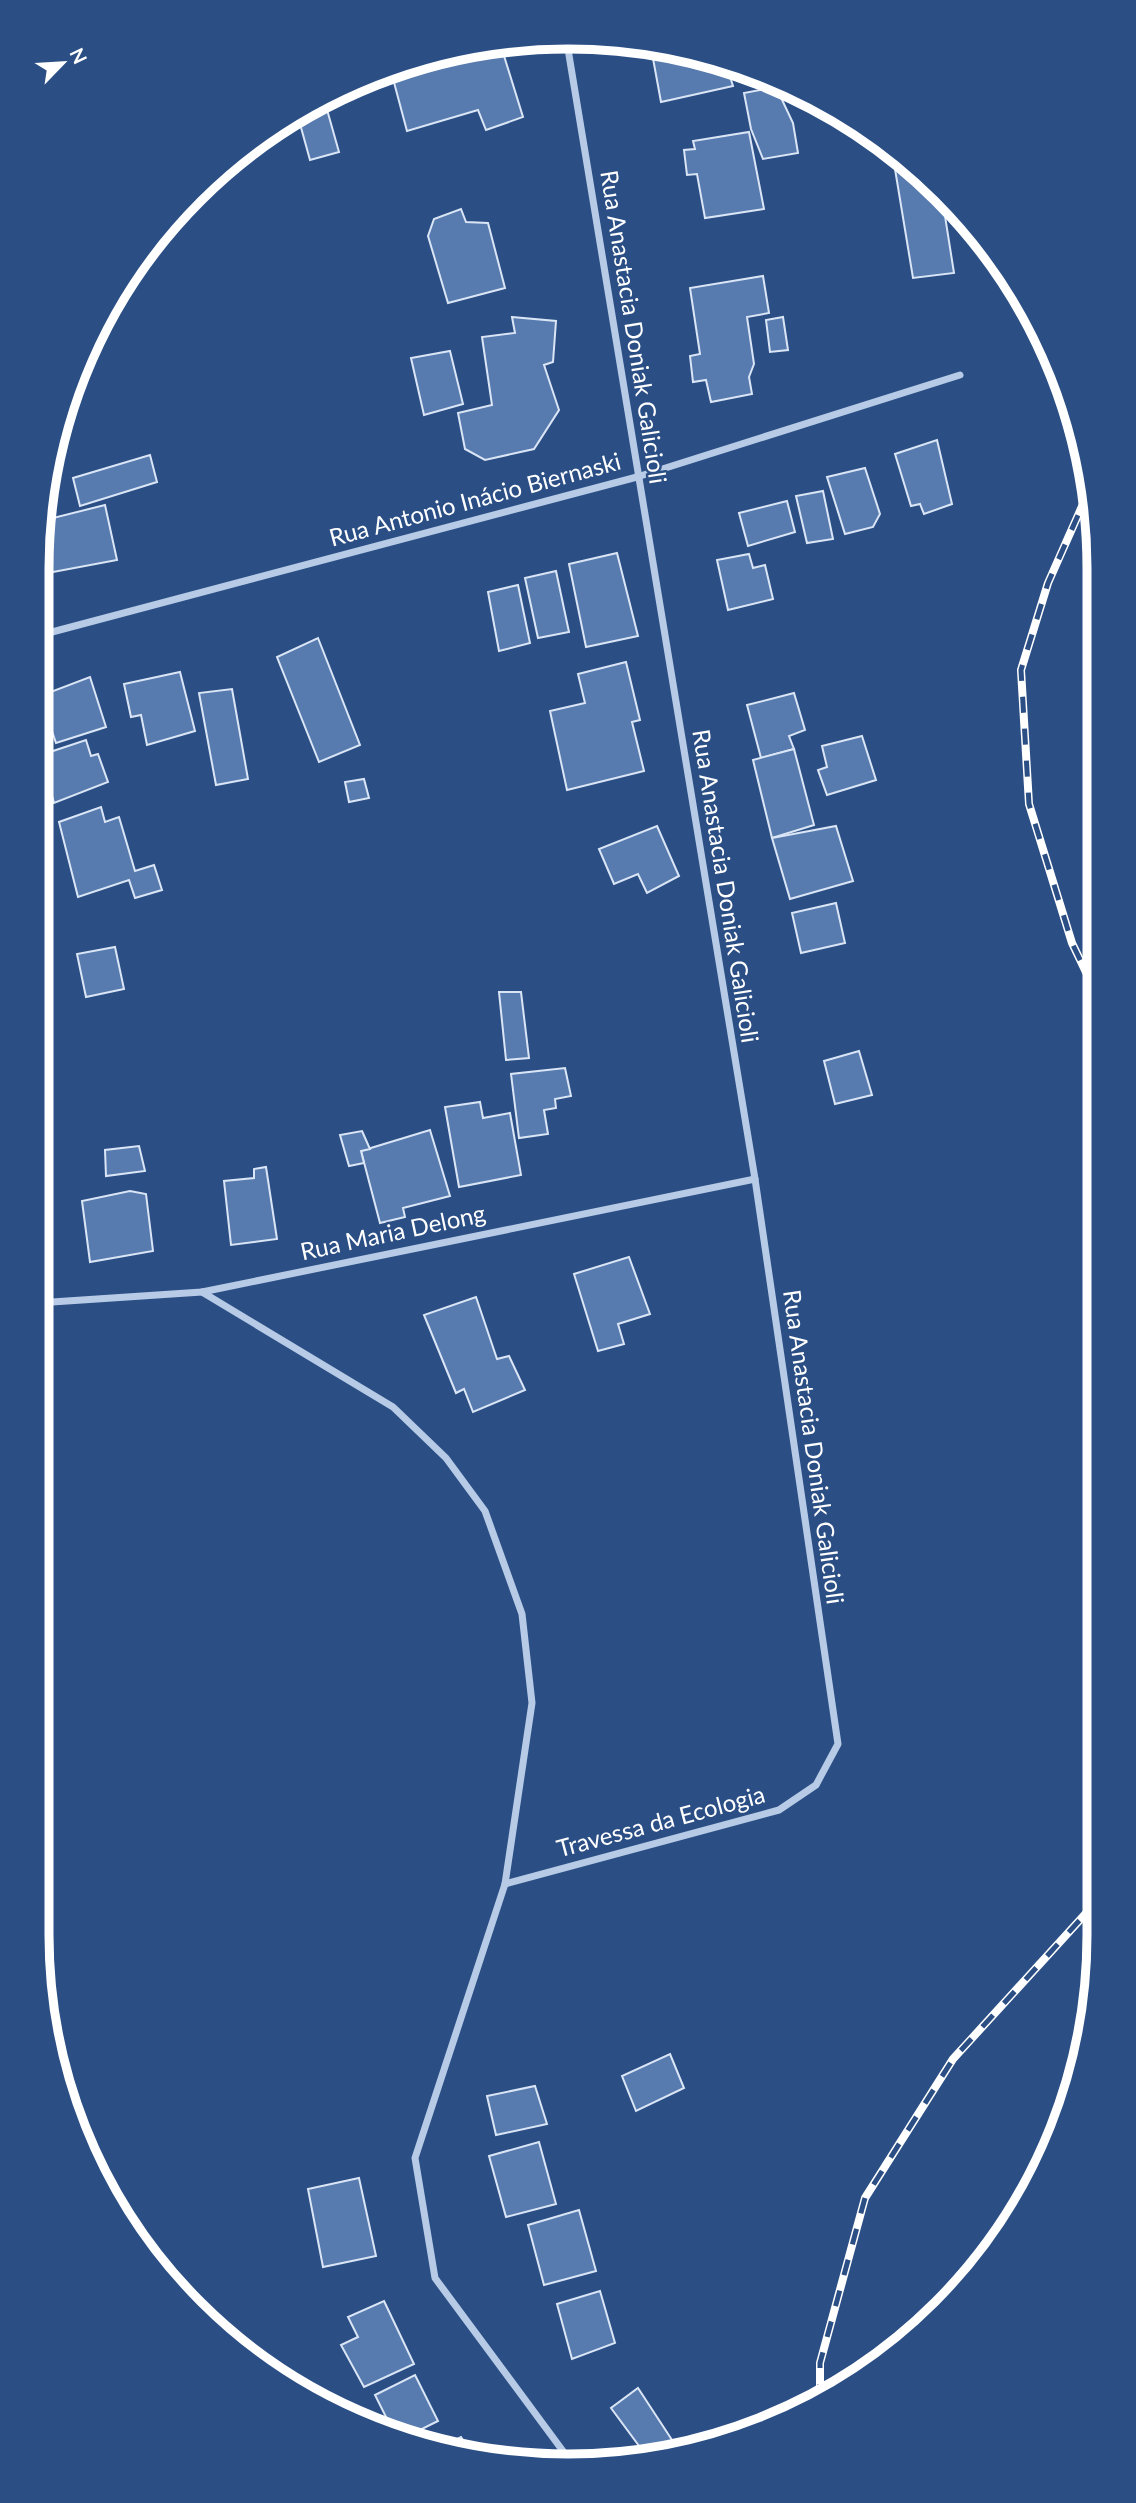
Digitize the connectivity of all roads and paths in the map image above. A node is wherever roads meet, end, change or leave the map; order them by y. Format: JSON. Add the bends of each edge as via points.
{"nodes":[{"id":1,"x":568,"y":49,"type":"edge"},
{"id":2,"x":960,"y":375,"type":"dead end"},
{"id":3,"x":637,"y":477,"type":"junction"},
{"id":4,"x":49,"y":633,"type":"edge"},
{"id":5,"x":755,"y":1179,"type":"junction"},
{"id":6,"x":202,"y":1292,"type":"junction"},
{"id":7,"x":49,"y":1302,"type":"edge"},
{"id":8,"x":838,"y":1744,"type":"joint"},
{"id":9,"x":505,"y":1884,"type":"junction"},
{"id":10,"x":565,"y":2454,"type":"edge"}],
"edges":[{"from":1,"to":3,"type":"street","name":"Rua Anastacia Doniak Galicioli"},
{"from":2,"to":3,"type":"street","name":"Rua Antonio Inácio Biernaski"},
{"from":3,"to":4,"type":"street","name":"Rua Antonio Inácio Biernaski"},
{"from":3,"to":5,"type":"street","name":"Rua Anastacia Doniak Galicioli"},
{"from":5,"to":6,"type":"street","name":"Rua Maria Delong"},
{"from":5,"to":8,"type":"street","name":"Rua Anastacia Doniak Galicioli"},
{"from":6,"to":7,"type":"street","name":"Rua Maria Delong"},
{"from":6,"to":9,"type":"street","via":[[393,1408],[446,1458],[485,1511],[522,1614],[532,1703]]},
{"from":8,"to":9,"type":"street","name":"Travessa da Ecologia","via":[[816,1785],[779,1810]]},
{"from":9,"to":10,"type":"street","via":[[415,2158],[435,2278]]}]}
